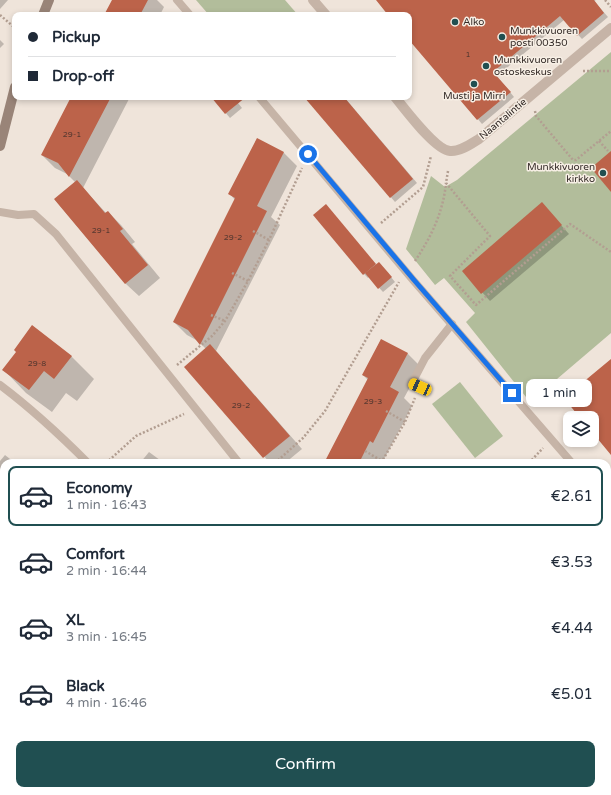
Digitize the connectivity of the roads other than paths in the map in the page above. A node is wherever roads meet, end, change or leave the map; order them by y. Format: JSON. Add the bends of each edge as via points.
{"nodes":[{"id":1,"x":49,"y":0,"type":"edge"},
{"id":2,"x":177,"y":0,"type":"edge"},
{"id":3,"x":313,"y":0,"type":"edge"},
{"id":4,"x":44,"y":12,"type":"edge"},
{"id":5,"x":187,"y":12,"type":"edge"},
{"id":6,"x":323,"y":12,"type":"edge"},
{"id":7,"x":611,"y":28,"type":"edge"},
{"id":8,"x":12,"y":99,"type":"edge"},
{"id":9,"x":262,"y":100,"type":"edge"},
{"id":10,"x":398,"y":100,"type":"edge"},
{"id":11,"x":0,"y":146,"type":"edge"},
{"id":12,"x":0,"y":212,"type":"edge"},
{"id":13,"x":452,"y":324,"type":"junction"},
{"id":14,"x":0,"y":385,"type":"edge"},
{"id":15,"x":420,"y":387,"type":"road end"},
{"id":16,"x":84,"y":459,"type":"edge"},
{"id":17,"x":236,"y":459,"type":"edge"},
{"id":18,"x":569,"y":459,"type":"edge"}],
"edges":[{"from":1,"to":4,"type":"street"},
{"from":2,"to":5,"type":"lane"},
{"from":3,"to":6,"type":"street"},
{"from":7,"to":10,"type":"street","name":"Naantalintie","via":[[479,140],[461,149],[450,152],[435,144]]},
{"from":8,"to":11,"type":"street"},
{"from":9,"to":13,"type":"lane"},
{"from":12,"to":17,"type":"lane","via":[[34,214],[56,234]]},
{"from":13,"to":15,"type":"lane","via":[[425,358],[412,383]]},
{"from":13,"to":18,"type":"lane"},
{"from":14,"to":16,"type":"lane","via":[[29,407]]}]}
